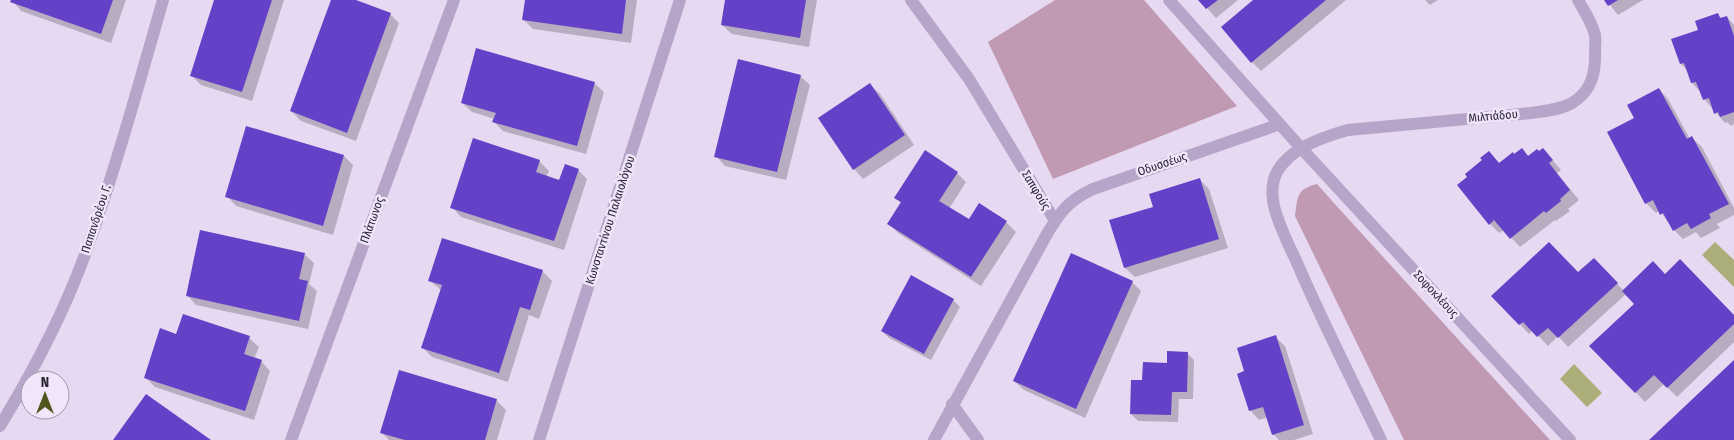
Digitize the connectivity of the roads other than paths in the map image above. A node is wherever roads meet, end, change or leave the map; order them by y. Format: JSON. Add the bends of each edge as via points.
{"nodes":[{"id":1,"x":163,"y":0,"type":"edge"},
{"id":2,"x":454,"y":0,"type":"edge"},
{"id":3,"x":680,"y":0,"type":"edge"},
{"id":4,"x":911,"y":0,"type":"edge"},
{"id":5,"x":1169,"y":0,"type":"edge"},
{"id":6,"x":1578,"y":0,"type":"edge"},
{"id":7,"x":1280,"y":124,"type":"junction"},
{"id":8,"x":1302,"y":149,"type":"junction"},
{"id":9,"x":1055,"y":221,"type":"junction"},
{"id":10,"x":952,"y":404,"type":"junction"},
{"id":11,"x":0,"y":426,"type":"edge"},
{"id":12,"x":291,"y":440,"type":"edge"},
{"id":13,"x":539,"y":440,"type":"edge"},
{"id":14,"x":934,"y":440,"type":"edge"},
{"id":15,"x":978,"y":440,"type":"edge"},
{"id":16,"x":1380,"y":440,"type":"edge"},
{"id":17,"x":1570,"y":440,"type":"edge"}],
"edges":[{"from":1,"to":11,"type":"street","name":"Παπανδρέου Γ.","via":[[86,251],[60,313]]},
{"from":2,"to":12,"type":"street","name":"Πλάτωνος"},
{"from":3,"to":13,"type":"street","name":"Κωνσταντίνου Παλαιολόγου"},
{"from":4,"to":9,"type":"street","name":"Σαπφούς","via":[[969,79]]},
{"from":5,"to":7,"type":"street","name":"Σοφοκλέους"},
{"from":6,"to":8,"type":"street","name":"Μιλτιάδου","via":[[1595,35],[1594,71],[1585,94],[1572,104],[1531,113],[1348,130]]},
{"from":7,"to":8,"type":"street","name":"Σοφοκλέους"},
{"from":7,"to":9,"type":"street","name":"Οδυσσέως","via":[[1093,189],[1067,205]]},
{"from":8,"to":16,"type":"street","via":[[1287,159],[1277,172],[1272,192],[1276,215],[1321,319]]},
{"from":8,"to":17,"type":"street","name":"Σοφοκλέους"},
{"from":9,"to":10,"type":"street","name":"Σαπφούς"},
{"from":10,"to":14,"type":"street","name":"Σαπφούς"},
{"from":10,"to":15,"type":"street"}]}
